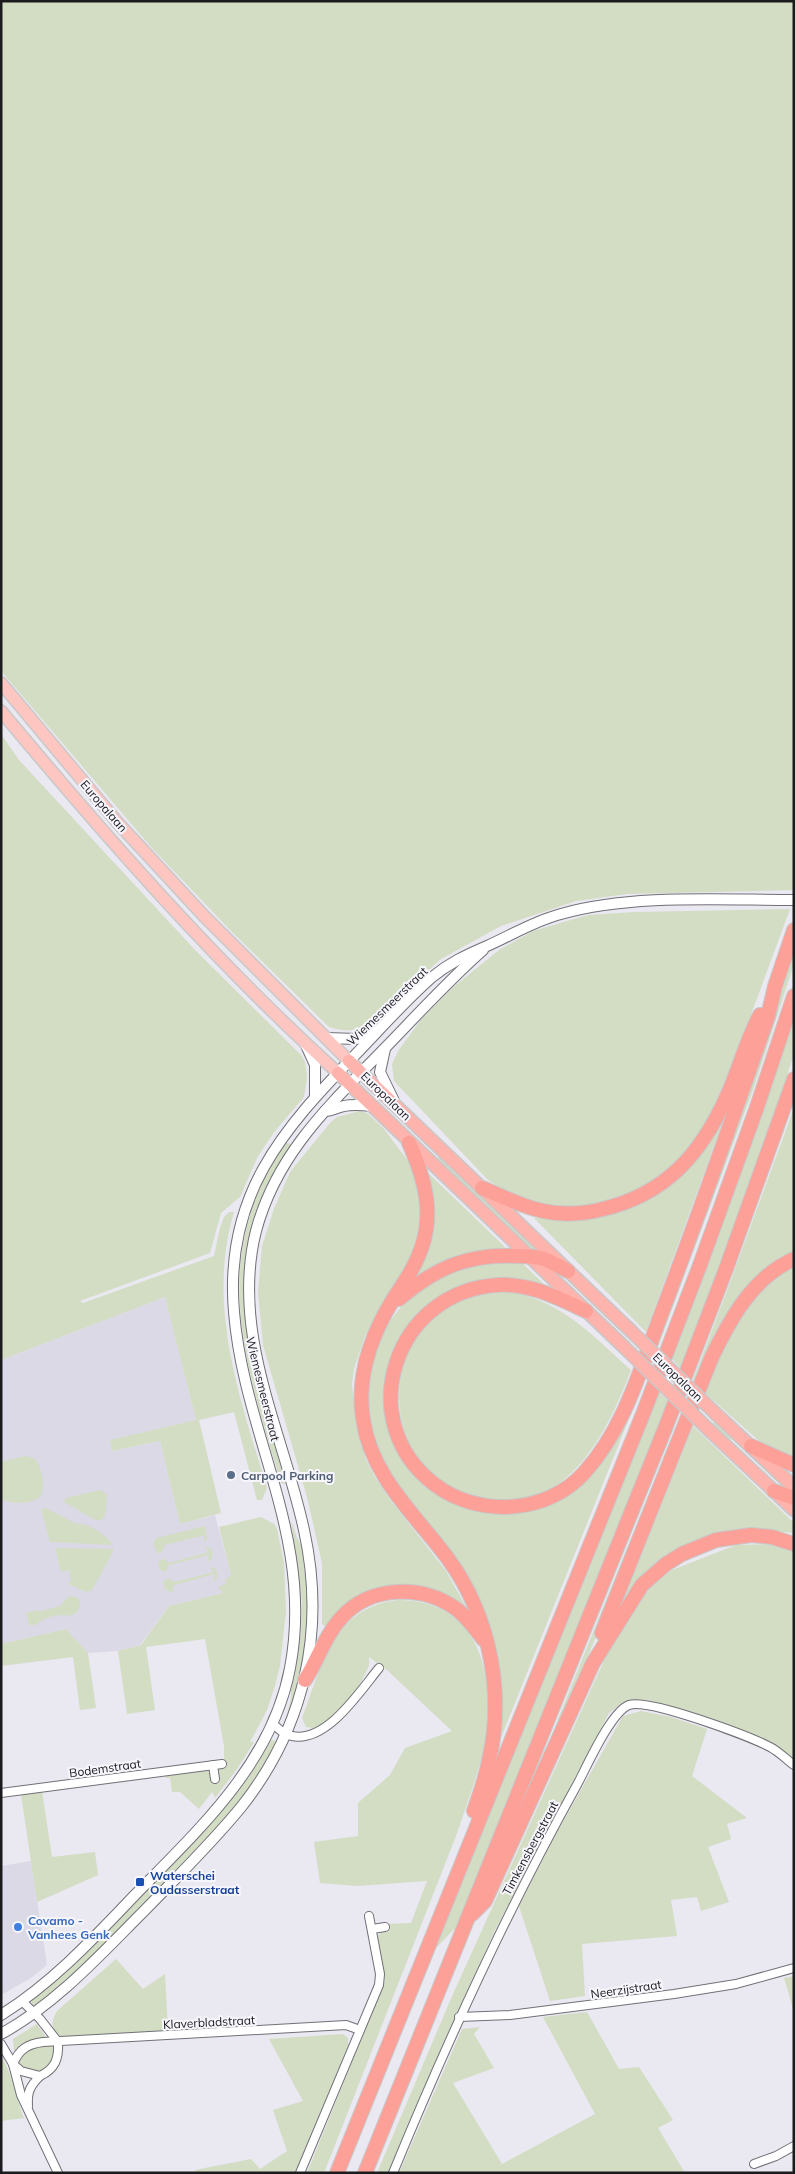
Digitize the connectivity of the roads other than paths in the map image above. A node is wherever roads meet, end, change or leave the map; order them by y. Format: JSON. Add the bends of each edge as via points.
{"nodes":[{"id":1,"x":1,"y":683,"type":"edge"},
{"id":2,"x":1,"y":711,"type":"edge"},
{"id":3,"x":794,"y":900,"type":"edge"},
{"id":4,"x":794,"y":930,"type":"edge"},
{"id":5,"x":487,"y":946,"type":"junction"},
{"id":6,"x":775,"y":986,"type":"junction"},
{"id":7,"x":794,"y":996,"type":"edge"},
{"id":8,"x":378,"y":1031,"type":"junction"},
{"id":9,"x":326,"y":1038,"type":"junction"},
{"id":10,"x":303,"y":1039,"type":"junction"},
{"id":11,"x":385,"y":1048,"type":"junction"},
{"id":12,"x":349,"y":1061,"type":"junction"},
{"id":13,"x":361,"y":1072,"type":"junction"},
{"id":14,"x":338,"y":1073,"type":"junction"},
{"id":15,"x":794,"y":1079,"type":"edge"},
{"id":16,"x":350,"y":1084,"type":"junction"},
{"id":17,"x":315,"y":1097,"type":"junction"},
{"id":18,"x":396,"y":1105,"type":"junction"},
{"id":19,"x":372,"y":1106,"type":"junction"},
{"id":20,"x":325,"y":1111,"type":"junction"},
{"id":21,"x":409,"y":1143,"type":"junction"},
{"id":22,"x":482,"y":1188,"type":"junction"},
{"id":23,"x":529,"y":1256,"type":"junction"},
{"id":24,"x":794,"y":1259,"type":"edge"},
{"id":25,"x":568,"y":1271,"type":"junction"},
{"id":26,"x":389,"y":1307,"type":"junction"},
{"id":27,"x":586,"y":1312,"type":"junction"},
{"id":28,"x":751,"y":1446,"type":"junction"},
{"id":29,"x":794,"y":1465,"type":"edge"},
{"id":30,"x":794,"y":1486,"type":"edge"},
{"id":31,"x":774,"y":1491,"type":"junction"},
{"id":32,"x":794,"y":1498,"type":"edge"},
{"id":33,"x":794,"y":1510,"type":"edge"},
{"id":34,"x":794,"y":1544,"type":"edge"},
{"id":35,"x":487,"y":1646,"type":"junction"},
{"id":36,"x":593,"y":1663,"type":"junction"},
{"id":37,"x":379,"y":1668,"type":"dead end"},
{"id":38,"x":304,"y":1680,"type":"junction"},
{"id":39,"x":273,"y":1724,"type":"junction"},
{"id":40,"x":286,"y":1734,"type":"junction"},
{"id":41,"x":222,"y":1764,"type":"dead end"},
{"id":42,"x":212,"y":1765,"type":"junction"},
{"id":43,"x":794,"y":1765,"type":"edge"},
{"id":44,"x":215,"y":1779,"type":"dead end"},
{"id":45,"x":1,"y":1793,"type":"edge"},
{"id":46,"x":460,"y":1867,"type":"junction"},
{"id":47,"x":369,"y":1916,"type":"dead end"},
{"id":48,"x":468,"y":1918,"type":"junction"},
{"id":49,"x":385,"y":1928,"type":"dead end"},
{"id":50,"x":372,"y":1929,"type":"junction"},
{"id":51,"x":794,"y":1968,"type":"edge"},
{"id":52,"x":22,"y":2001,"type":"junction"},
{"id":53,"x":34,"y":2014,"type":"junction"},
{"id":54,"x":1,"y":2015,"type":"edge"},
{"id":55,"x":459,"y":2017,"type":"junction"},
{"id":56,"x":360,"y":2030,"type":"junction"},
{"id":57,"x":1,"y":2034,"type":"edge"},
{"id":58,"x":58,"y":2042,"type":"junction"},
{"id":59,"x":1,"y":2044,"type":"edge"},
{"id":60,"x":14,"y":2064,"type":"junction"},
{"id":61,"x":40,"y":2076,"type":"junction"},
{"id":62,"x":28,"y":2110,"type":"junction"},
{"id":63,"x":794,"y":2146,"type":"edge"},
{"id":64,"x":754,"y":2164,"type":"dead end"},
{"id":65,"x":58,"y":2173,"type":"edge"},
{"id":66,"x":300,"y":2173,"type":"edge"},
{"id":67,"x":337,"y":2173,"type":"edge"},
{"id":68,"x":365,"y":2173,"type":"edge"},
{"id":69,"x":393,"y":2173,"type":"edge"}],
"edges":[{"from":1,"to":9,"type":"main road","name":"Europalaan","via":[[118,823],[204,916]]},
{"from":2,"to":10,"type":"main road","name":"Europalaan","via":[[94,821],[172,906]]},
{"from":3,"to":5,"type":"main road","name":"Wiemesmeerstraat","via":[[665,901],[593,907],[537,922]]},
{"from":4,"to":6,"type":"highway"},
{"from":5,"to":8,"type":"main road","name":"Wiemesmeerstraat","via":[[466,954],[432,977]]},
{"from":5,"to":11,"type":"main road","name":"Wiemesmeerstraat"},
{"from":6,"to":22,"type":"highway","via":[[757,1021],[727,1097],[696,1152],[657,1187],[618,1206],[557,1214]]},
{"from":6,"to":27,"type":"highway","via":[[768,1016],[683,1258],[624,1411],[603,1450],[583,1475],[560,1492],[538,1502],[512,1508],[461,1500],[435,1485],[414,1465],[400,1440],[392,1412],[392,1384],[398,1355],[409,1333],[427,1313],[447,1298],[480,1287],[501,1285],[526,1286]]},
{"from":7,"to":46,"type":"highway","via":[[700,1265]]},
{"from":8,"to":9,"type":"main road","via":[[357,1039]]},
{"from":8,"to":12,"type":"main road","name":"Wiemesmeerstraat"},
{"from":9,"to":12,"type":"main road","name":"Europalaan"},
{"from":10,"to":14,"type":"main road","name":"Europalaan"},
{"from":10,"to":17,"type":"main road","via":[[315,1064]]},
{"from":11,"to":13,"type":"main road","name":"Wiemesmeerstraat"},
{"from":11,"to":18,"type":"main road","via":[[380,1072]]},
{"from":12,"to":13,"type":"highway","name":"Europalaan"},
{"from":12,"to":14,"type":"main road","name":"Wiemesmeerstraat"},
{"from":13,"to":16,"type":"main road","name":"Wiemesmeerstraat"},
{"from":13,"to":18,"type":"highway","name":"Europalaan"},
{"from":14,"to":16,"type":"highway","name":"Europalaan"},
{"from":14,"to":17,"type":"main road","name":"Wiemesmeerstraat"},
{"from":15,"to":48,"type":"highway","via":[[666,1426]]},
{"from":16,"to":19,"type":"highway","name":"Europalaan"},
{"from":16,"to":20,"type":"main road","name":"Wiemesmeerstraat"},
{"from":17,"to":39,"type":"main road","name":"Wiemesmeerstraat","via":[[283,1134],[257,1179],[239,1228],[232,1283],[242,1367],[281,1503],[296,1583],[295,1640],[285,1690]]},
{"from":18,"to":22,"type":"highway","name":"Europalaan"},
{"from":19,"to":20,"type":"main road","via":[[351,1104]]},
{"from":19,"to":21,"type":"highway","name":"Europalaan"},
{"from":20,"to":38,"type":"main road","name":"Wiemesmeerstraat","via":[[292,1150],[276,1176],[265,1201],[250,1264],[249,1292],[257,1358],[297,1499],[310,1561],[313,1621]]},
{"from":21,"to":23,"type":"highway","name":"Europalaan"},
{"from":21,"to":26,"type":"highway","via":[[426,1195],[426,1231],[420,1252]]},
{"from":22,"to":25,"type":"highway","name":"Europalaan"},
{"from":23,"to":25,"type":"highway","via":[[544,1259]]},
{"from":23,"to":26,"type":"highway","via":[[483,1257],[458,1262],[435,1272]]},
{"from":23,"to":27,"type":"highway","name":"Europalaan"},
{"from":24,"to":36,"type":"highway","via":[[764,1278],[741,1303],[711,1358]]},
{"from":25,"to":28,"type":"highway","name":"Europalaan","bridge":true},
{"from":26,"to":35,"type":"highway","via":[[362,1370],[365,1431],[384,1476],[462,1580],[478,1613]]},
{"from":27,"to":31,"type":"highway","name":"Europalaan","bridge":true},
{"from":28,"to":29,"type":"highway"},
{"from":28,"to":30,"type":"highway","name":"Europalaan"},
{"from":31,"to":32,"type":"highway"},
{"from":31,"to":33,"type":"highway","name":"Europalaan"},
{"from":34,"to":36,"type":"highway","via":[[762,1536],[729,1537],[705,1543],[682,1554],[652,1574],[642,1585]]},
{"from":35,"to":38,"type":"highway","via":[[466,1617],[436,1597],[419,1592],[385,1593],[371,1597],[342,1616]]},
{"from":35,"to":46,"type":"highway","via":[[494,1677],[494,1730],[490,1760]]},
{"from":36,"to":48,"type":"highway","via":[[485,1901]]},
{"from":37,"to":40,"type":"street","via":[[326,1727],[304,1737]]},
{"from":38,"to":40,"type":"main road","name":"Wiemesmeerstraat"},
{"from":39,"to":40,"type":"street"},
{"from":39,"to":52,"type":"main road","name":"Wiemesmeerstraat","via":[[249,1767],[213,1814],[76,1956]]},
{"from":40,"to":53,"type":"main road","name":"Wiemesmeerstraat","via":[[262,1778],[227,1823],[87,1968]]},
{"from":41,"to":42,"type":"street","name":"Bodemstraat"},
{"from":42,"to":44,"type":"street"},
{"from":42,"to":45,"type":"street","name":"Bodemstraat"},
{"from":43,"to":55,"type":"street","name":"Timkensbergstraat","via":[[768,1746],[702,1721],[646,1704],[634,1704],[620,1710],[541,1848]]},
{"from":46,"to":67,"type":"highway"},
{"from":47,"to":50,"type":"street"},
{"from":48,"to":68,"type":"highway"},
{"from":49,"to":50,"type":"street"},
{"from":50,"to":56,"type":"street","via":[[379,1985]]},
{"from":51,"to":55,"type":"street","name":"Neerzijstraat","via":[[736,1984],[674,1994],[510,2015]]},
{"from":52,"to":53,"type":"street"},
{"from":52,"to":54,"type":"main road","name":"Wiemesmeerstraat"},
{"from":53,"to":57,"type":"main road","name":"Wiemesmeerstraat"},
{"from":53,"to":58,"type":"street"},
{"from":55,"to":69,"type":"street","name":"Timkensbergstraat"},
{"from":56,"to":58,"type":"street","name":"Klaverbladstraat","via":[[346,2025]]},
{"from":56,"to":66,"type":"street"},
{"from":58,"to":60,"type":"street","name":"Klaverbladstraat","via":[[31,2044],[21,2050]]},
{"from":58,"to":61,"type":"street","via":[[56,2062],[50,2071]]},
{"from":59,"to":60,"type":"street"},
{"from":60,"to":61,"type":"street","via":[[28,2074]]},
{"from":60,"to":62,"type":"street"},
{"from":61,"to":62,"type":"street","via":[[27,2094]]},
{"from":62,"to":65,"type":"street"},
{"from":63,"to":64,"type":"street"}]}
